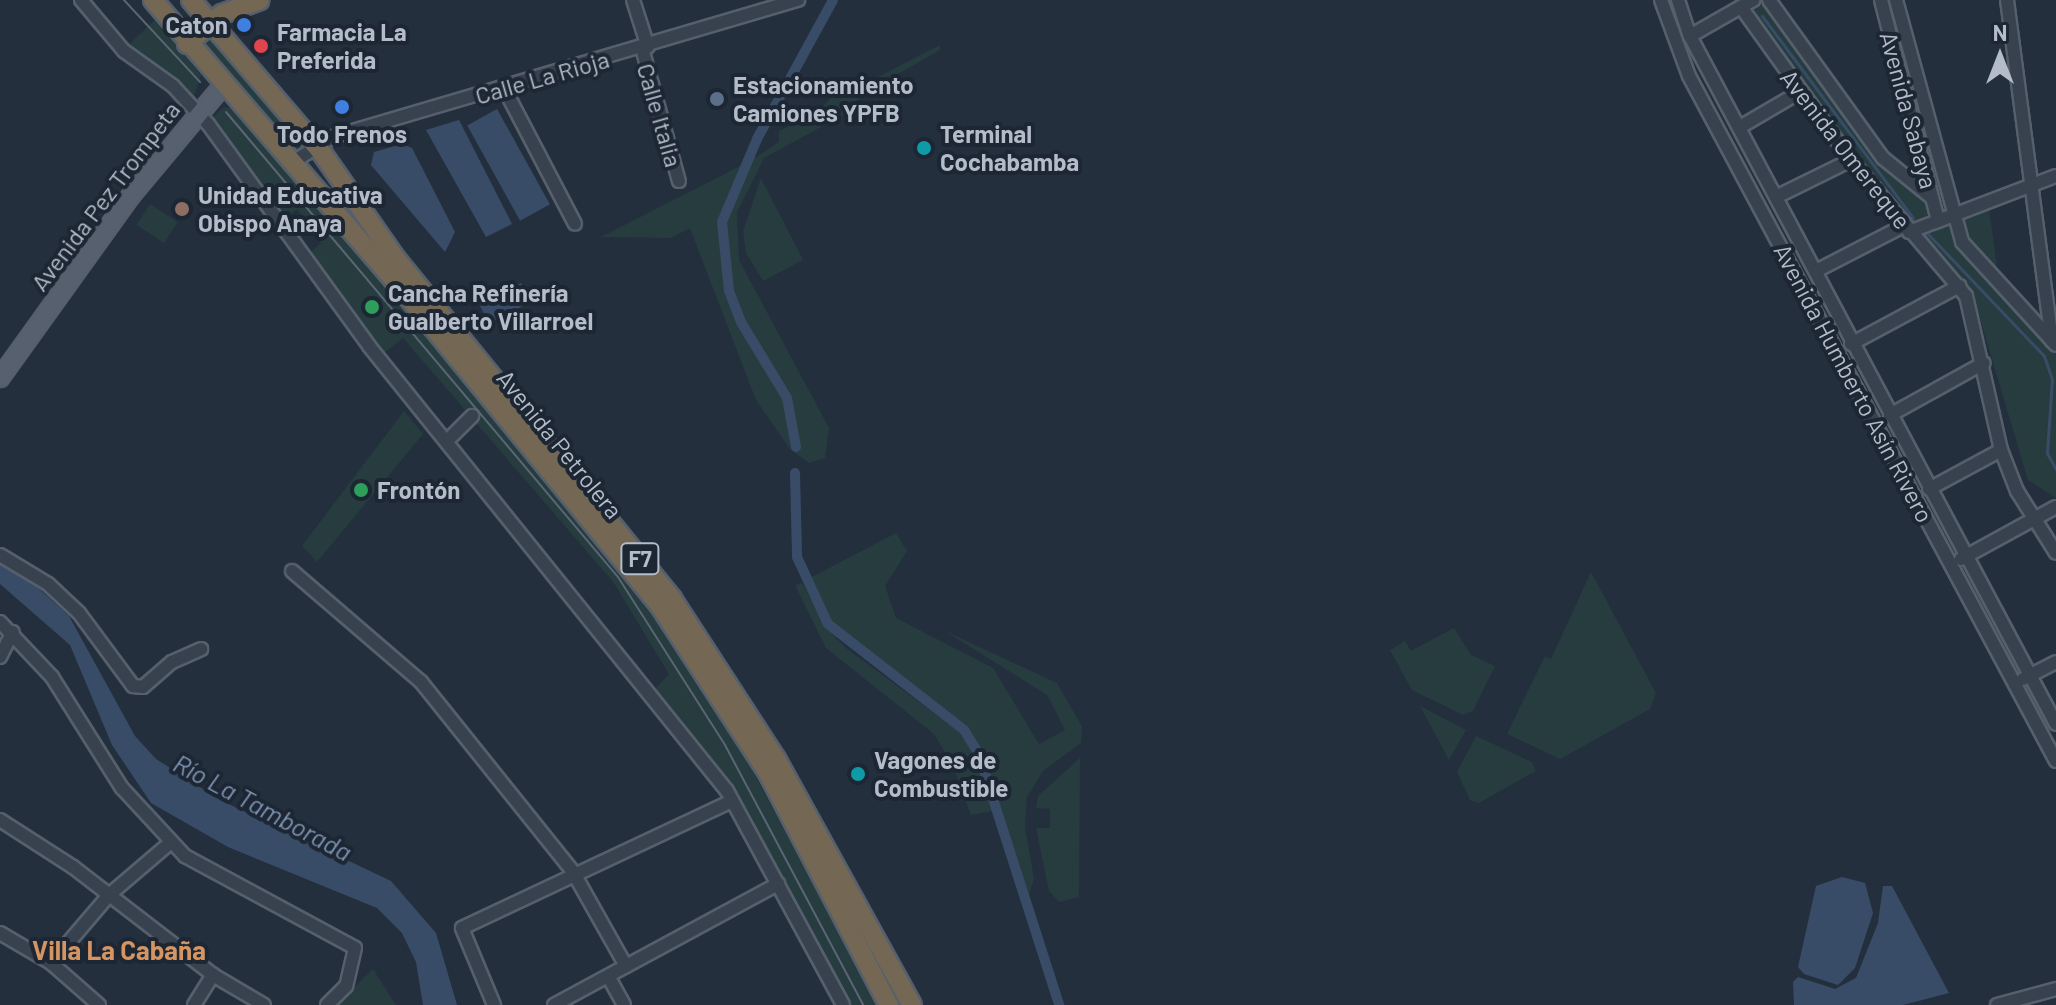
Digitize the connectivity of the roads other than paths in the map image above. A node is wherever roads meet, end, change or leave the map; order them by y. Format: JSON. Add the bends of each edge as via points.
{"nodes":[{"id":1,"x":81,"y":0,"type":"edge"},
{"id":2,"x":153,"y":0,"type":"edge"},
{"id":3,"x":191,"y":0,"type":"edge"},
{"id":4,"x":260,"y":0,"type":"edge"},
{"id":5,"x":633,"y":0,"type":"edge"},
{"id":6,"x":798,"y":0,"type":"edge"},
{"id":7,"x":1661,"y":0,"type":"edge"},
{"id":8,"x":1678,"y":0,"type":"edge"},
{"id":9,"x":1769,"y":0,"type":"edge"},
{"id":10,"x":1881,"y":0,"type":"edge"},
{"id":11,"x":1896,"y":0,"type":"edge"},
{"id":12,"x":2007,"y":0,"type":"edge"},
{"id":13,"x":1747,"y":3,"type":"edge"},
{"id":14,"x":212,"y":23,"type":"junction"},
{"id":15,"x":1690,"y":36,"type":"junction"},
{"id":16,"x":187,"y":44,"type":"junction"},
{"id":17,"x":645,"y":48,"type":"junction"},
{"id":18,"x":224,"y":84,"type":"junction"},
{"id":19,"x":504,"y":88,"type":"junction"},
{"id":20,"x":1800,"y":92,"type":"junction"},
{"id":21,"x":198,"y":113,"type":"junction"},
{"id":22,"x":1740,"y":127,"type":"junction"},
{"id":23,"x":316,"y":147,"type":"junction"},
{"id":24,"x":1851,"y":160,"type":"junction"},
{"id":25,"x":290,"y":164,"type":"junction"},
{"id":26,"x":2056,"y":176,"type":"edge"},
{"id":27,"x":679,"y":181,"type":"dead end"},
{"id":28,"x":2032,"y":186,"type":"junction"},
{"id":29,"x":1776,"y":197,"type":"junction"},
{"id":30,"x":1931,"y":197,"type":"junction"},
{"id":31,"x":1952,"y":215,"type":"junction"},
{"id":32,"x":1938,"y":221,"type":"junction"},
{"id":33,"x":575,"y":224,"type":"dead end"},
{"id":34,"x":1906,"y":229,"type":"junction"},
{"id":35,"x":1816,"y":271,"type":"junction"},
{"id":36,"x":1959,"y":286,"type":"junction"},
{"id":37,"x":2054,"y":343,"type":"edge"},
{"id":38,"x":1851,"y":344,"type":"junction"},
{"id":39,"x":1984,"y":363,"type":"junction"},
{"id":40,"x":0,"y":378,"type":"edge"},
{"id":41,"x":1890,"y":415,"type":"junction"},
{"id":42,"x":472,"y":416,"type":"dead end"},
{"id":43,"x":449,"y":439,"type":"junction"},
{"id":44,"x":2001,"y":450,"type":"junction"},
{"id":45,"x":1929,"y":489,"type":"junction"},
{"id":46,"x":2056,"y":507,"type":"edge"},
{"id":47,"x":2036,"y":518,"type":"junction"},
{"id":48,"x":2056,"y":553,"type":"edge"},
{"id":49,"x":0,"y":555,"type":"edge"},
{"id":50,"x":1967,"y":555,"type":"junction"},
{"id":51,"x":1952,"y":564,"type":"junction"},
{"id":52,"x":292,"y":571,"type":"dead end"},
{"id":53,"x":0,"y":622,"type":"edge"},
{"id":54,"x":13,"y":632,"type":"junction"},
{"id":55,"x":201,"y":649,"type":"dead end"},
{"id":56,"x":0,"y":657,"type":"edge"},
{"id":57,"x":2056,"y":662,"type":"edge"},
{"id":58,"x":2030,"y":675,"type":"junction"},
{"id":59,"x":2014,"y":684,"type":"junction"},
{"id":60,"x":2056,"y":724,"type":"edge"},
{"id":61,"x":2056,"y":761,"type":"edge"},
{"id":62,"x":732,"y":801,"type":"junction"},
{"id":63,"x":0,"y":820,"type":"edge"},
{"id":64,"x":171,"y":842,"type":"junction"},
{"id":65,"x":573,"y":872,"type":"junction"},
{"id":66,"x":778,"y":884,"type":"junction"},
{"id":67,"x":109,"y":895,"type":"junction"},
{"id":68,"x":1,"y":937,"type":"edge"},
{"id":69,"x":51,"y":963,"type":"junction"},
{"id":70,"x":626,"y":966,"type":"junction"},
{"id":71,"x":213,"y":975,"type":"junction"},
{"id":72,"x":608,"y":976,"type":"junction"},
{"id":73,"x":2056,"y":989,"type":"edge"},
{"id":74,"x":99,"y":1005,"type":"edge"},
{"id":75,"x":194,"y":1005,"type":"edge"},
{"id":76,"x":264,"y":1005,"type":"edge"},
{"id":77,"x":327,"y":1005,"type":"edge"},
{"id":78,"x":494,"y":1005,"type":"edge"},
{"id":79,"x":554,"y":1005,"type":"edge"},
{"id":80,"x":624,"y":1005,"type":"edge"},
{"id":81,"x":843,"y":1005,"type":"edge"},
{"id":82,"x":889,"y":1005,"type":"edge"},
{"id":83,"x":912,"y":1005,"type":"edge"},
{"id":84,"x":1997,"y":1005,"type":"edge"}],
"edges":[{"from":1,"to":21,"type":"street","via":[[124,51],[173,86]]},
{"from":2,"to":16,"type":"highway","name":"Avenida Petrolera","number":"F7"},
{"from":3,"to":14,"type":"highway","name":"Avenida Petrolera","number":"F7"},
{"from":4,"to":14,"type":"highway"},
{"from":5,"to":17,"type":"street","name":"Calle Italia"},
{"from":6,"to":17,"type":"street","name":"Calle La Rioja"},
{"from":7,"to":51,"type":"street","name":"Avenida Humberto Asín Rivero","via":[[1689,76]]},
{"from":8,"to":15,"type":"street","name":"Avenida Humberto Asín Rivero"},
{"from":9,"to":30,"type":"street","name":"Avenida Omereque","via":[[1883,158]]},
{"from":10,"to":30,"type":"street","name":"Avenida Sabaya"},
{"from":11,"to":31,"type":"street","name":"Avenida Sabaya"},
{"from":12,"to":28,"type":"street"},
{"from":13,"to":15,"type":"street"},
{"from":13,"to":20,"type":"street","name":"Avenida Omereque"},
{"from":14,"to":16,"type":"highway"},
{"from":14,"to":23,"type":"highway","name":"Avenida Petrolera","number":"F7"},
{"from":15,"to":22,"type":"street","name":"Avenida Humberto Asín Rivero"},
{"from":16,"to":18,"type":"highway","name":"Avenida Petrolera","number":"F7"},
{"from":17,"to":19,"type":"street","name":"Calle La Rioja"},
{"from":17,"to":27,"type":"street","name":"Calle Italia"},
{"from":18,"to":21,"type":"main road","name":"Avenida Pez Trompeta"},
{"from":18,"to":25,"type":"highway","name":"Avenida Petrolera","number":"F7"},
{"from":19,"to":23,"type":"street","name":"Calle La Rioja","via":[[332,137]]},
{"from":19,"to":33,"type":"street"},
{"from":20,"to":22,"type":"street"},
{"from":20,"to":24,"type":"street","name":"Avenida Omereque"},
{"from":21,"to":40,"type":"main road","name":"Avenida Pez Trompeta"},
{"from":21,"to":43,"type":"street","via":[[315,274]]},
{"from":22,"to":29,"type":"street","name":"Avenida Humberto Asín Rivero"},
{"from":23,"to":25,"type":"street","name":"Calle La Rioja"},
{"from":23,"to":83,"type":"highway","name":"Avenida Petrolera","number":"F7","via":[[396,259],[644,563],[736,690]]},
{"from":24,"to":29,"type":"street"},
{"from":24,"to":34,"type":"street","name":"Avenida Omereque"},
{"from":25,"to":82,"type":"highway","name":"Avenida Petrolera","number":"F7","via":[[404,292],[660,606],[768,773]]},
{"from":26,"to":28,"type":"street"},
{"from":28,"to":31,"type":"street"},
{"from":28,"to":37,"type":"street"},
{"from":29,"to":35,"type":"street","name":"Avenida Humberto Asín Rivero"},
{"from":30,"to":32,"type":"street","name":"Avenida Sabaya"},
{"from":31,"to":32,"type":"street"},
{"from":31,"to":37,"type":"street","name":"Avenida Omereque","via":[[1962,242]]},
{"from":32,"to":34,"type":"street"},
{"from":34,"to":35,"type":"street"},
{"from":34,"to":36,"type":"street","name":"Avenida Omereque"},
{"from":35,"to":38,"type":"street","name":"Avenida Humberto Asín Rivero"},
{"from":36,"to":38,"type":"street"},
{"from":36,"to":39,"type":"street"},
{"from":38,"to":41,"type":"street","name":"Avenida Humberto Asín Rivero"},
{"from":39,"to":41,"type":"street"},
{"from":39,"to":44,"type":"street"},
{"from":41,"to":45,"type":"street","name":"Avenida Humberto Asín Rivero"},
{"from":42,"to":43,"type":"street"},
{"from":43,"to":62,"type":"street"},
{"from":44,"to":45,"type":"street"},
{"from":44,"to":47,"type":"street","via":[[2017,491]]},
{"from":45,"to":50,"type":"street","name":"Avenida Humberto Asín Rivero"},
{"from":46,"to":47,"type":"street"},
{"from":47,"to":48,"type":"street"},
{"from":47,"to":50,"type":"street"},
{"from":49,"to":55,"type":"street","via":[[48,584],[79,613],[133,686],[143,687],[172,662]]},
{"from":50,"to":51,"type":"street"},
{"from":50,"to":58,"type":"street","name":"Avenida Humberto Asín Rivero"},
{"from":51,"to":59,"type":"street","name":"Avenida Humberto Asín Rivero"},
{"from":52,"to":65,"type":"street","via":[[421,682]]},
{"from":53,"to":54,"type":"street"},
{"from":54,"to":56,"type":"street"},
{"from":54,"to":64,"type":"street","via":[[52,677],[122,788]]},
{"from":57,"to":58,"type":"street"},
{"from":58,"to":59,"type":"street"},
{"from":58,"to":60,"type":"street","name":"Avenida Humberto Asín Rivero"},
{"from":59,"to":61,"type":"street","name":"Avenida Humberto Asín Rivero"},
{"from":62,"to":65,"type":"street"},
{"from":62,"to":66,"type":"street"},
{"from":63,"to":67,"type":"street"},
{"from":64,"to":67,"type":"street"},
{"from":64,"to":77,"type":"street","via":[[185,856],[355,948],[346,986]]},
{"from":65,"to":70,"type":"street"},
{"from":65,"to":78,"type":"street","via":[[462,928]]},
{"from":66,"to":70,"type":"street"},
{"from":66,"to":81,"type":"street"},
{"from":67,"to":69,"type":"street"},
{"from":67,"to":71,"type":"street"},
{"from":68,"to":69,"type":"street"},
{"from":69,"to":74,"type":"street"},
{"from":70,"to":72,"type":"street"},
{"from":71,"to":75,"type":"street"},
{"from":71,"to":76,"type":"street"},
{"from":72,"to":79,"type":"street"},
{"from":72,"to":80,"type":"street"},
{"from":73,"to":84,"type":"street"}]}
